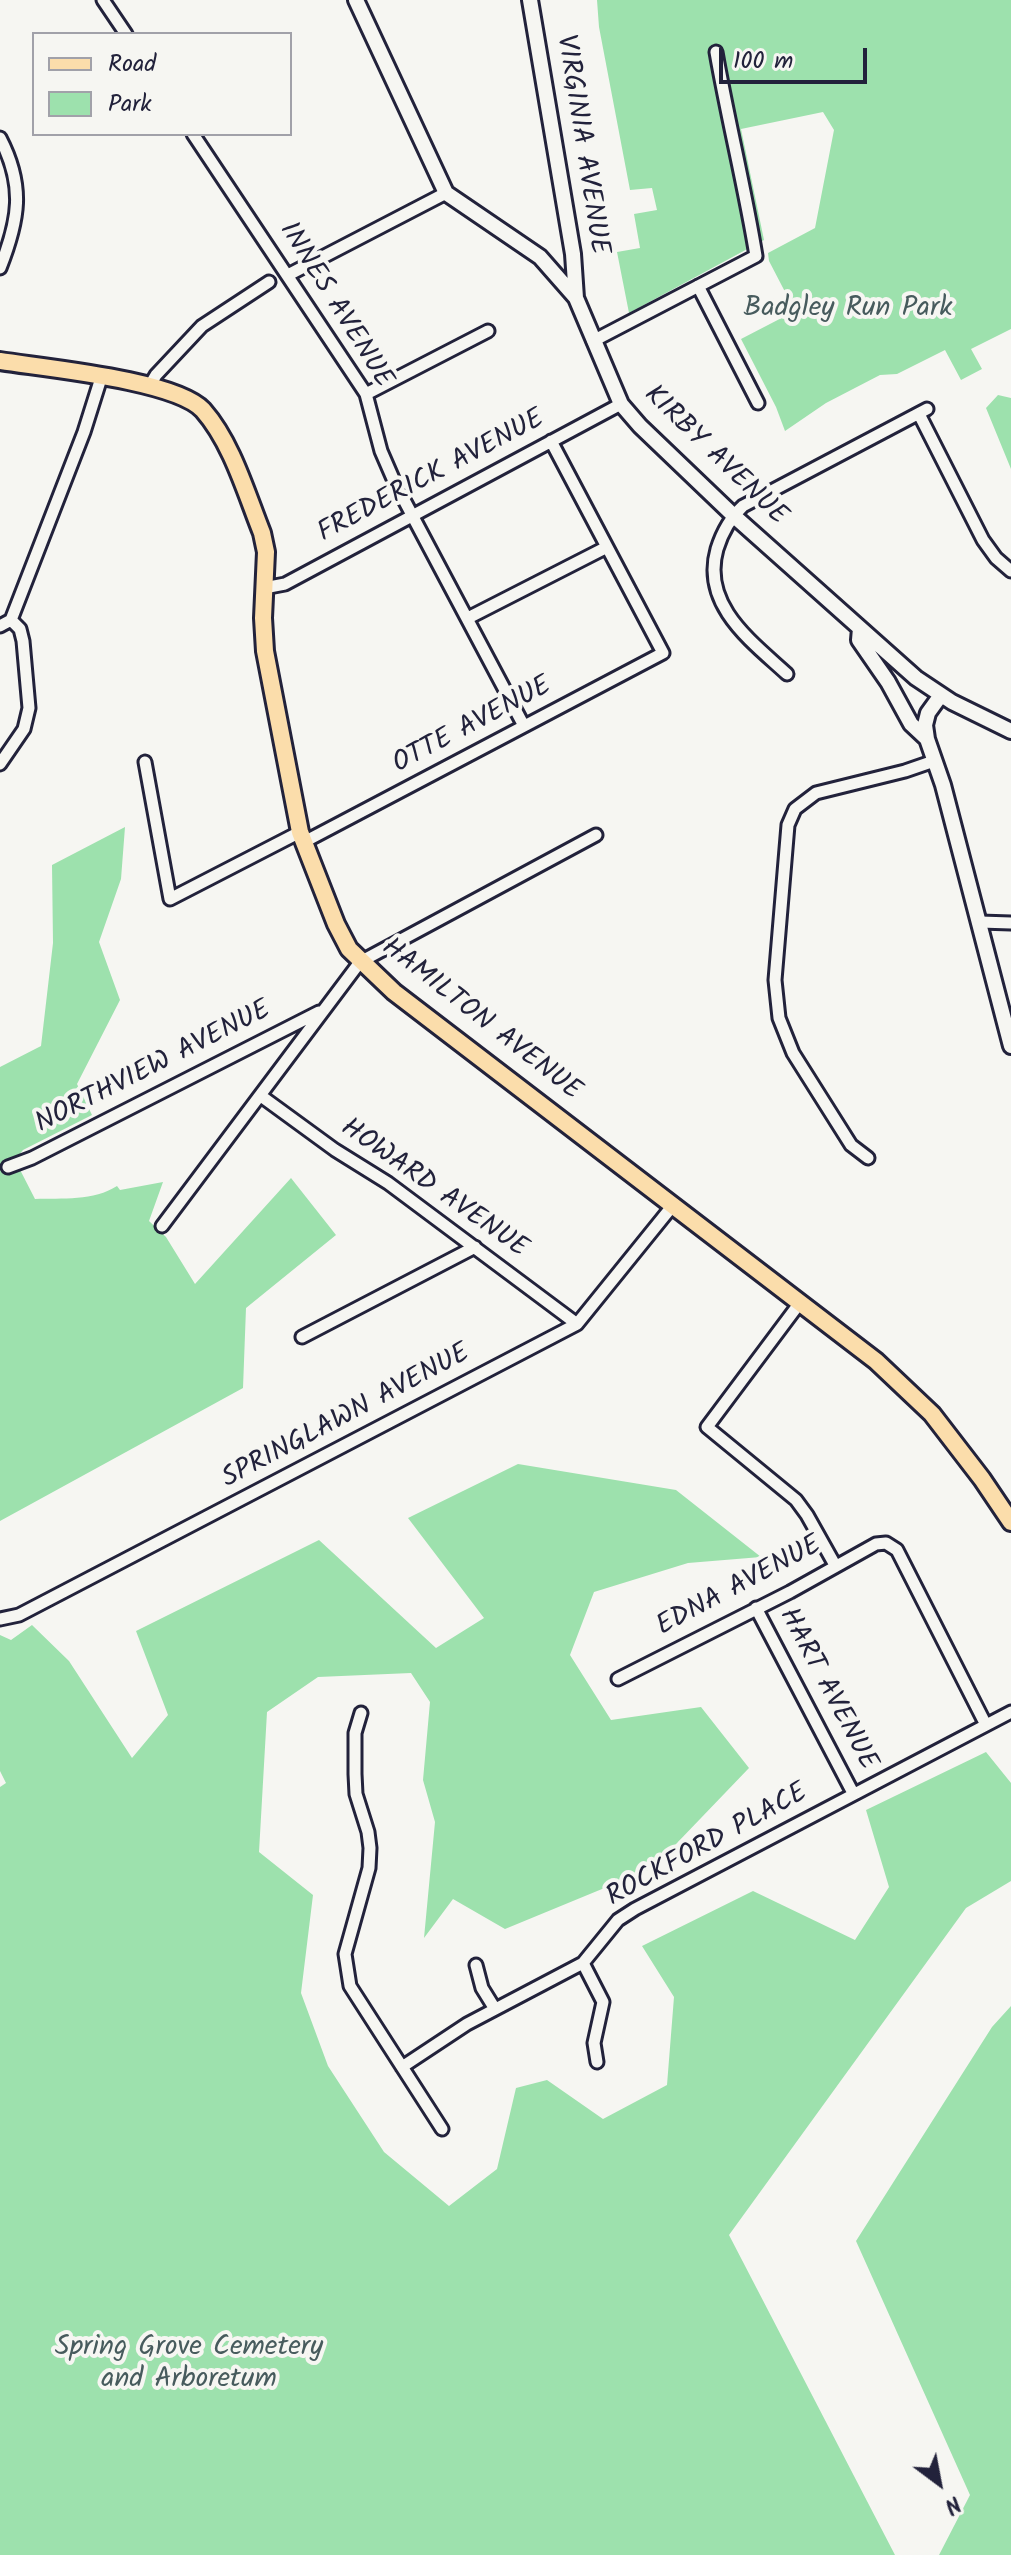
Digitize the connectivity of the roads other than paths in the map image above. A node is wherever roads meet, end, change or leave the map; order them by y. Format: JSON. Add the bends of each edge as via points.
{"nodes":[{"id":1,"x":103,"y":0,"type":"edge"},
{"id":2,"x":356,"y":0,"type":"edge"},
{"id":3,"x":530,"y":0,"type":"edge"},
{"id":4,"x":125,"y":32,"type":"edge"},
{"id":5,"x":716,"y":52,"type":"dead end"},
{"id":6,"x":194,"y":136,"type":"edge"},
{"id":7,"x":0,"y":138,"type":"edge"},
{"id":8,"x":446,"y":193,"type":"junction"},
{"id":9,"x":0,"y":268,"type":"edge"},
{"id":10,"x":288,"y":275,"type":"junction"},
{"id":11,"x":269,"y":282,"type":"dead end"},
{"id":12,"x":698,"y":286,"type":"junction"},
{"id":13,"x":576,"y":298,"type":"junction"},
{"id":14,"x":488,"y":331,"type":"dead end"},
{"id":15,"x":593,"y":341,"type":"junction"},
{"id":16,"x":0,"y":361,"type":"edge"},
{"id":17,"x":101,"y":378,"type":"junction"},
{"id":18,"x":149,"y":387,"type":"junction"},
{"id":19,"x":366,"y":394,"type":"junction"},
{"id":20,"x":758,"y":403,"type":"dead end"},
{"id":21,"x":621,"y":404,"type":"junction"},
{"id":22,"x":551,"y":441,"type":"junction"},
{"id":23,"x":413,"y":514,"type":"junction"},
{"id":24,"x":733,"y":515,"type":"junction"},
{"id":25,"x":607,"y":547,"type":"junction"},
{"id":26,"x":1011,"y":571,"type":"edge"},
{"id":27,"x":264,"y":588,"type":"junction"},
{"id":28,"x":468,"y":618,"type":"junction"},
{"id":29,"x":6,"y":623,"type":"edge"},
{"id":30,"x":860,"y":628,"type":"junction"},
{"id":31,"x":787,"y":674,"type":"dead end"},
{"id":32,"x":941,"y":695,"type":"junction"},
{"id":33,"x":524,"y":726,"type":"junction"},
{"id":34,"x":1011,"y":731,"type":"edge"},
{"id":35,"x":927,"y":739,"type":"junction"},
{"id":36,"x":934,"y":761,"type":"junction"},
{"id":37,"x":145,"y":762,"type":"dead end"},
{"id":38,"x":0,"y":764,"type":"edge"},
{"id":39,"x":596,"y":835,"type":"dead end"},
{"id":40,"x":302,"y":837,"type":"junction"},
{"id":41,"x":980,"y":922,"type":"junction"},
{"id":42,"x":1011,"y":923,"type":"edge"},
{"id":43,"x":360,"y":962,"type":"junction"},
{"id":44,"x":321,"y":1011,"type":"junction"},
{"id":45,"x":1011,"y":1046,"type":"edge"},
{"id":46,"x":261,"y":1096,"type":"junction"},
{"id":47,"x":868,"y":1158,"type":"dead end"},
{"id":48,"x":8,"y":1167,"type":"dead end"},
{"id":49,"x":674,"y":1204,"type":"junction"},
{"id":50,"x":162,"y":1226,"type":"dead end"},
{"id":51,"x":475,"y":1247,"type":"junction"},
{"id":52,"x":799,"y":1304,"type":"junction"},
{"id":53,"x":577,"y":1324,"type":"junction"},
{"id":54,"x":302,"y":1337,"type":"dead end"},
{"id":55,"x":1008,"y":1512,"type":"edge"},
{"id":56,"x":835,"y":1565,"type":"junction"},
{"id":57,"x":756,"y":1608,"type":"junction"},
{"id":58,"x":0,"y":1619,"type":"edge"},
{"id":59,"x":618,"y":1679,"type":"dead end"},
{"id":60,"x":1011,"y":1712,"type":"edge"},
{"id":61,"x":361,"y":1713,"type":"dead end"},
{"id":62,"x":986,"y":1725,"type":"junction"},
{"id":63,"x":853,"y":1793,"type":"junction"},
{"id":64,"x":583,"y":1963,"type":"junction"},
{"id":65,"x":476,"y":1965,"type":"dead end"},
{"id":66,"x":495,"y":2009,"type":"junction"},
{"id":67,"x":597,"y":2062,"type":"dead end"},
{"id":68,"x":402,"y":2067,"type":"junction"},
{"id":69,"x":442,"y":2129,"type":"dead end"}],
"edges":[{"from":1,"to":4,"type":"street"},
{"from":2,"to":8,"type":"street"},
{"from":3,"to":13,"type":"street","name":"VIRGINIA AVENUE"},
{"from":5,"to":12,"type":"street","via":[[756,256]]},
{"from":6,"to":10,"type":"street","name":"INNES AVENUE"},
{"from":7,"to":9,"type":"street","via":[[18,202]]},
{"from":8,"to":10,"type":"street"},
{"from":8,"to":13,"type":"street","name":"KIRBY AVENUE","via":[[540,257]]},
{"from":10,"to":19,"type":"street","name":"INNES AVENUE"},
{"from":11,"to":18,"type":"street","via":[[202,326]]},
{"from":12,"to":15,"type":"street"},
{"from":12,"to":20,"type":"street"},
{"from":13,"to":15,"type":"street","name":"KIRBY AVENUE"},
{"from":14,"to":19,"type":"street"},
{"from":15,"to":21,"type":"street","name":"KIRBY AVENUE"},
{"from":16,"to":17,"type":"main road","name":"HAMILTON AVENUE"},
{"from":17,"to":18,"type":"main road","name":"HAMILTON AVENUE"},
{"from":17,"to":29,"type":"street"},
{"from":18,"to":27,"type":"main road","name":"HAMILTON AVENUE","via":[[191,401],[220,436],[262,533]]},
{"from":19,"to":23,"type":"street","name":"INNES AVENUE","via":[[381,451]]},
{"from":21,"to":22,"type":"street","name":"FREDERICK AVENUE"},
{"from":21,"to":24,"type":"street","name":"KIRBY AVENUE"},
{"from":22,"to":23,"type":"street","name":"FREDERICK AVENUE"},
{"from":22,"to":25,"type":"street"},
{"from":23,"to":27,"type":"street","name":"FREDERICK AVENUE","via":[[285,584]]},
{"from":23,"to":28,"type":"street","name":"INNES AVENUE"},
{"from":24,"to":26,"type":"street","via":[[923,412],[983,540]]},
{"from":24,"to":30,"type":"street","name":"KIRBY AVENUE"},
{"from":24,"to":31,"type":"street","via":[[714,559],[719,600],[741,631]]},
{"from":25,"to":28,"type":"street"},
{"from":25,"to":33,"type":"street","name":"OTTE AVENUE","via":[[663,653]]},
{"from":27,"to":40,"type":"main road","name":"HAMILTON AVENUE","via":[[265,651]]},
{"from":28,"to":33,"type":"street","name":"INNES AVENUE"},
{"from":29,"to":38,"type":"street","via":[[20,629],[29,708],[24,729]]},
{"from":30,"to":32,"type":"street","name":"KIRBY AVENUE"},
{"from":30,"to":35,"type":"street","via":[[859,640],[911,724]]},
{"from":32,"to":34,"type":"street","name":"KIRBY AVENUE"},
{"from":32,"to":35,"type":"street","via":[[928,713]]},
{"from":33,"to":40,"type":"street","name":"OTTE AVENUE"},
{"from":35,"to":36,"type":"street"},
{"from":36,"to":41,"type":"street"},
{"from":36,"to":47,"type":"street","via":[[816,793],[795,809],[788,825],[775,980],[779,1018],[793,1053],[851,1145]]},
{"from":37,"to":40,"type":"street","name":"OTTE AVENUE","via":[[170,899]]},
{"from":39,"to":43,"type":"street"},
{"from":40,"to":43,"type":"main road","name":"HAMILTON AVENUE","via":[[336,924]]},
{"from":41,"to":42,"type":"street"},
{"from":41,"to":45,"type":"street"},
{"from":43,"to":44,"type":"street"},
{"from":43,"to":49,"type":"main road","name":"HAMILTON AVENUE"},
{"from":44,"to":46,"type":"street"},
{"from":44,"to":48,"type":"street","name":"NORTHVIEW AVENUE"},
{"from":46,"to":50,"type":"street"},
{"from":46,"to":51,"type":"street","name":"HOWARD AVENUE"},
{"from":49,"to":52,"type":"main road","name":"HAMILTON AVENUE"},
{"from":49,"to":53,"type":"street","name":"SPRINGLAWN AVENUE"},
{"from":51,"to":53,"type":"street","name":"HOWARD AVENUE"},
{"from":51,"to":54,"type":"street"},
{"from":52,"to":55,"type":"main road","name":"HAMILTON AVENUE","via":[[876,1361],[932,1414]]},
{"from":52,"to":56,"type":"street","via":[[707,1427],[796,1500]]},
{"from":53,"to":58,"type":"street","name":"SPRINGLAWN AVENUE","via":[[19,1615]]},
{"from":56,"to":57,"type":"street","name":"EDNA AVENUE"},
{"from":56,"to":62,"type":"street","name":"EDNA AVENUE","via":[[876,1544],[897,1550]]},
{"from":57,"to":59,"type":"street","name":"EDNA AVENUE"},
{"from":57,"to":63,"type":"street","name":"HART AVENUE"},
{"from":60,"to":62,"type":"street","name":"ROCKFORD PLACE"},
{"from":61,"to":68,"type":"street","via":[[355,1733],[356,1794],[368,1832],[369,1868],[345,1954],[358,2002]]},
{"from":62,"to":63,"type":"street","name":"ROCKFORD PLACE"},
{"from":63,"to":64,"type":"street","name":"ROCKFORD PLACE","via":[[635,1909],[618,1920]]},
{"from":64,"to":66,"type":"street","name":"ROCKFORD PLACE"},
{"from":64,"to":67,"type":"street","via":[[603,2002],[594,2043]]},
{"from":65,"to":66,"type":"street"},
{"from":66,"to":68,"type":"street","name":"ROCKFORD PLACE"},
{"from":68,"to":69,"type":"street"}]}
